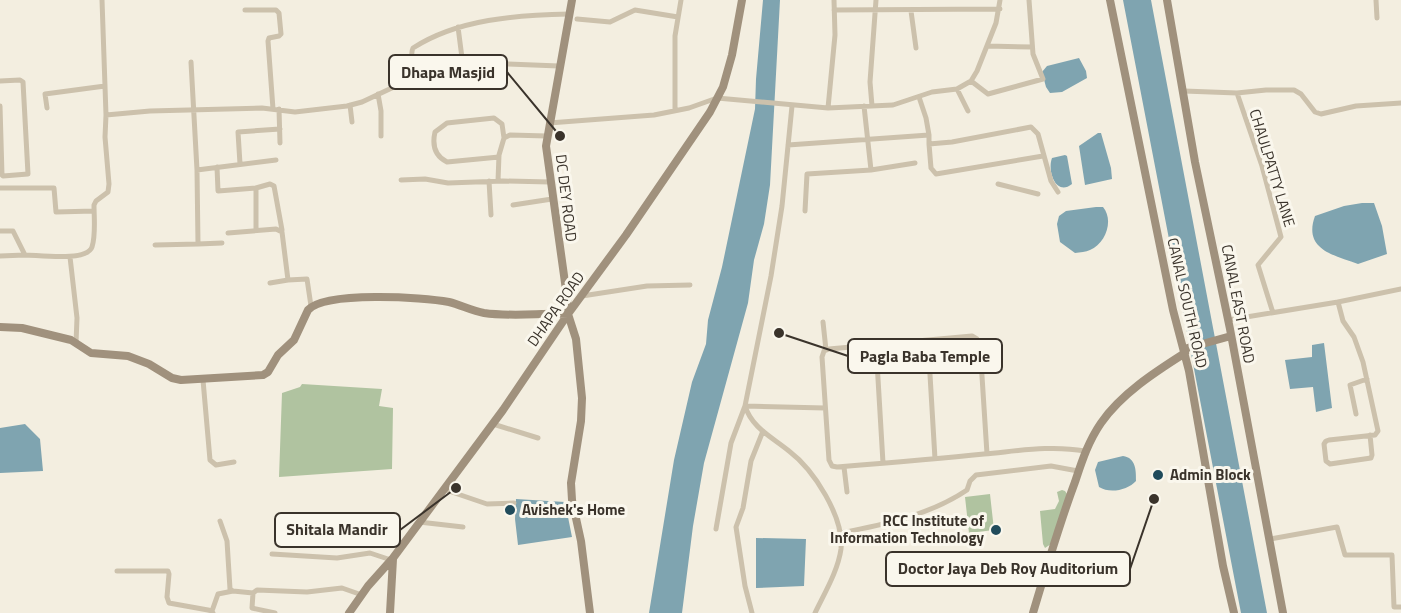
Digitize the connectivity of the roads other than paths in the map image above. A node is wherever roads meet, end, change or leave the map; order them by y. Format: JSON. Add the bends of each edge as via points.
{"nodes":[{"id":1,"x":102,"y":0,"type":"edge"},
{"id":2,"x":572,"y":0,"type":"edge"},
{"id":3,"x":681,"y":0,"type":"edge"},
{"id":4,"x":742,"y":0,"type":"edge"},
{"id":5,"x":834,"y":0,"type":"edge"},
{"id":6,"x":876,"y":0,"type":"edge"},
{"id":7,"x":1000,"y":0,"type":"edge"},
{"id":8,"x":1029,"y":0,"type":"edge"},
{"id":9,"x":1110,"y":0,"type":"edge"},
{"id":10,"x":1167,"y":0,"type":"edge"},
{"id":11,"x":1376,"y":0,"type":"edge"},
{"id":12,"x":1000,"y":9,"type":"junction"},
{"id":13,"x":245,"y":10,"type":"dead end"},
{"id":14,"x":834,"y":10,"type":"junction"},
{"id":15,"x":876,"y":10,"type":"junction"},
{"id":16,"x":911,"y":11,"type":"junction"},
{"id":17,"x":569,"y":14,"type":"junction"},
{"id":18,"x":678,"y":16,"type":"junction"},
{"id":19,"x":1377,"y":18,"type":"dead end"},
{"id":20,"x":577,"y":19,"type":"dead end"},
{"id":21,"x":458,"y":27,"type":"junction"},
{"id":22,"x":987,"y":46,"type":"junction"},
{"id":23,"x":1032,"y":47,"type":"junction"},
{"id":24,"x":916,"y":48,"type":"dead end"},
{"id":25,"x":192,"y":62,"type":"dead end"},
{"id":26,"x":508,"y":64,"type":"dead end"},
{"id":27,"x":559,"y":66,"type":"junction"},
{"id":28,"x":0,"y":81,"type":"edge"},
{"id":29,"x":465,"y":81,"type":"dead end"},
{"id":30,"x":971,"y":81,"type":"junction"},
{"id":31,"x":105,"y":86,"type":"junction"},
{"id":32,"x":957,"y":89,"type":"junction"},
{"id":33,"x":1184,"y":91,"type":"junction"},
{"id":34,"x":1237,"y":93,"type":"junction"},
{"id":35,"x":378,"y":94,"type":"junction"},
{"id":36,"x":919,"y":97,"type":"junction"},
{"id":37,"x":717,"y":98,"type":"junction"},
{"id":38,"x":1401,"y":103,"type":"edge"},
{"id":39,"x":350,"y":105,"type":"junction"},
{"id":40,"x":0,"y":106,"type":"edge"},
{"id":41,"x":792,"y":106,"type":"junction"},
{"id":42,"x":864,"y":106,"type":"junction"},
{"id":43,"x":872,"y":106,"type":"junction"},
{"id":44,"x":47,"y":108,"type":"dead end"},
{"id":45,"x":828,"y":108,"type":"junction"},
{"id":46,"x":276,"y":109,"type":"junction"},
{"id":47,"x":675,"y":110,"type":"junction"},
{"id":48,"x":194,"y":111,"type":"junction"},
{"id":49,"x":968,"y":111,"type":"dead end"},
{"id":50,"x":106,"y":115,"type":"junction"},
{"id":51,"x":352,"y":122,"type":"dead end"},
{"id":52,"x":549,"y":123,"type":"junction"},
{"id":53,"x":280,"y":129,"type":"junction"},
{"id":54,"x":929,"y":135,"type":"junction"},
{"id":55,"x":381,"y":136,"type":"dead end"},
{"id":56,"x":547,"y":136,"type":"junction"},
{"id":57,"x":504,"y":138,"type":"junction"},
{"id":58,"x":869,"y":140,"type":"junction"},
{"id":59,"x":280,"y":143,"type":"dead end"},
{"id":60,"x":929,"y":144,"type":"junction"},
{"id":61,"x":788,"y":145,"type":"junction"},
{"id":62,"x":1043,"y":156,"type":"junction"},
{"id":63,"x":499,"y":157,"type":"junction"},
{"id":64,"x":276,"y":160,"type":"dead end"},
{"id":65,"x":915,"y":163,"type":"dead end"},
{"id":66,"x":240,"y":164,"type":"junction"},
{"id":67,"x":217,"y":167,"type":"junction"},
{"id":68,"x":197,"y":170,"type":"junction"},
{"id":69,"x":871,"y":170,"type":"junction"},
{"id":70,"x":401,"y":180,"type":"dead end"},
{"id":71,"x":489,"y":181,"type":"junction"},
{"id":72,"x":498,"y":181,"type":"junction"},
{"id":73,"x":550,"y":182,"type":"junction"},
{"id":74,"x":998,"y":184,"type":"dead end"},
{"id":75,"x":0,"y":188,"type":"edge"},
{"id":76,"x":256,"y":188,"type":"junction"},
{"id":77,"x":1058,"y":192,"type":"dead end"},
{"id":78,"x":1038,"y":194,"type":"dead end"},
{"id":79,"x":552,"y":199,"type":"junction"},
{"id":80,"x":513,"y":206,"type":"dead end"},
{"id":81,"x":94,"y":211,"type":"junction"},
{"id":82,"x":805,"y":211,"type":"dead end"},
{"id":83,"x":491,"y":215,"type":"dead end"},
{"id":84,"x":256,"y":230,"type":"junction"},
{"id":85,"x":0,"y":231,"type":"edge"},
{"id":86,"x":282,"y":232,"type":"junction"},
{"id":87,"x":228,"y":233,"type":"dead end"},
{"id":88,"x":222,"y":243,"type":"dead end"},
{"id":89,"x":198,"y":244,"type":"junction"},
{"id":90,"x":155,"y":245,"type":"dead end"},
{"id":91,"x":24,"y":255,"type":"junction"},
{"id":92,"x":0,"y":256,"type":"edge"},
{"id":93,"x":70,"y":257,"type":"junction"},
{"id":94,"x":288,"y":280,"type":"junction"},
{"id":95,"x":270,"y":282,"type":"dead end"},
{"id":96,"x":690,"y":285,"type":"dead end"},
{"id":97,"x":1401,"y":289,"type":"edge"},
{"id":98,"x":582,"y":296,"type":"junction"},
{"id":99,"x":1338,"y":302,"type":"junction"},
{"id":100,"x":311,"y":306,"type":"junction"},
{"id":101,"x":1274,"y":313,"type":"junction"},
{"id":102,"x":568,"y":314,"type":"junction"},
{"id":103,"x":1228,"y":320,"type":"junction"},
{"id":104,"x":823,"y":322,"type":"dead end"},
{"id":105,"x":0,"y":327,"type":"edge"},
{"id":106,"x":1227,"y":337,"type":"junction"},
{"id":107,"x":928,"y":341,"type":"junction"},
{"id":108,"x":76,"y":343,"type":"junction"},
{"id":109,"x":876,"y":345,"type":"junction"},
{"id":110,"x":826,"y":350,"type":"junction"},
{"id":111,"x":1186,"y":350,"type":"junction"},
{"id":112,"x":1367,"y":379,"type":"junction"},
{"id":113,"x":203,"y":380,"type":"junction"},
{"id":114,"x":745,"y":406,"type":"junction"},
{"id":115,"x":825,"y":408,"type":"junction"},
{"id":116,"x":1356,"y":414,"type":"dead end"},
{"id":117,"x":492,"y":424,"type":"junction"},
{"id":118,"x":763,"y":431,"type":"junction"},
{"id":119,"x":1370,"y":435,"type":"junction"},
{"id":120,"x":538,"y":438,"type":"dead end"},
{"id":121,"x":1085,"y":451,"type":"junction"},
{"id":122,"x":987,"y":454,"type":"junction"},
{"id":123,"x":935,"y":459,"type":"junction"},
{"id":124,"x":234,"y":462,"type":"dead end"},
{"id":125,"x":883,"y":463,"type":"junction"},
{"id":126,"x":844,"y":467,"type":"junction"},
{"id":127,"x":1078,"y":471,"type":"junction"},
{"id":128,"x":443,"y":489,"type":"junction"},
{"id":129,"x":848,"y":492,"type":"dead end"},
{"id":130,"x":514,"y":502,"type":"dead end"},
{"id":131,"x":220,"y":521,"type":"dead end"},
{"id":132,"x":419,"y":522,"type":"junction"},
{"id":133,"x":463,"y":527,"type":"dead end"},
{"id":134,"x":716,"y":529,"type":"dead end"},
{"id":135,"x":840,"y":533,"type":"junction"},
{"id":136,"x":1270,"y":539,"type":"junction"},
{"id":137,"x":272,"y":554,"type":"dead end"},
{"id":138,"x":392,"y":559,"type":"junction"},
{"id":139,"x":117,"y":571,"type":"dead end"},
{"id":140,"x":233,"y":591,"type":"junction"},
{"id":141,"x":253,"y":593,"type":"junction"},
{"id":142,"x":362,"y":595,"type":"junction"},
{"id":143,"x":1401,"y":607,"type":"edge"},
{"id":144,"x":213,"y":612,"type":"edge"},
{"id":145,"x":275,"y":613,"type":"edge"},
{"id":146,"x":349,"y":613,"type":"edge"},
{"id":147,"x":390,"y":613,"type":"edge"},
{"id":148,"x":590,"y":613,"type":"edge"},
{"id":149,"x":752,"y":613,"type":"edge"},
{"id":150,"x":814,"y":613,"type":"edge"},
{"id":151,"x":1033,"y":613,"type":"edge"},
{"id":152,"x":1234,"y":613,"type":"edge"},
{"id":153,"x":1283,"y":613,"type":"edge"}],
"edges":[{"from":1,"to":31,"type":"street"},
{"from":2,"to":17,"type":"street","name":"DC DEY ROAD"},
{"from":3,"to":18,"type":"street"},
{"from":4,"to":37,"type":"street","name":"DHAPA ROAD","via":[[732,55]]},
{"from":5,"to":14,"type":"street"},
{"from":6,"to":15,"type":"street"},
{"from":7,"to":12,"type":"street"},
{"from":8,"to":23,"type":"street"},
{"from":9,"to":111,"type":"street","name":"CANAL SOUTH ROAD","via":[[1172,302]]},
{"from":10,"to":33,"type":"street","name":"CANAL EAST ROAD"},
{"from":11,"to":19,"type":"street"},
{"from":12,"to":16,"type":"street"},
{"from":12,"to":22,"type":"street"},
{"from":13,"to":46,"type":"street","via":[[279,13],[281,34],[268,41]]},
{"from":14,"to":15,"type":"street"},
{"from":14,"to":45,"type":"street","via":[[836,35]]},
{"from":15,"to":16,"type":"street"},
{"from":15,"to":43,"type":"street"},
{"from":16,"to":24,"type":"street"},
{"from":17,"to":21,"type":"street","via":[[523,15]]},
{"from":17,"to":27,"type":"street","name":"DC DEY ROAD"},
{"from":18,"to":20,"type":"street","via":[[635,10],[610,22]]},
{"from":18,"to":47,"type":"street"},
{"from":21,"to":29,"type":"street"},
{"from":21,"to":35,"type":"street","via":[[413,48],[413,78]]},
{"from":22,"to":23,"type":"street"},
{"from":22,"to":30,"type":"street"},
{"from":23,"to":30,"type":"street","via":[[1042,80],[988,94]]},
{"from":25,"to":48,"type":"street"},
{"from":26,"to":27,"type":"street"},
{"from":27,"to":52,"type":"street","name":"DC DEY ROAD"},
{"from":28,"to":40,"type":"street","via":[[23,82],[28,174],[2,175]]},
{"from":30,"to":32,"type":"street"},
{"from":31,"to":44,"type":"street","via":[[45,94]]},
{"from":31,"to":50,"type":"street"},
{"from":32,"to":36,"type":"street"},
{"from":32,"to":49,"type":"street"},
{"from":33,"to":34,"type":"street"},
{"from":33,"to":103,"type":"street","name":"CANAL EAST ROAD"},
{"from":34,"to":38,"type":"street","via":[[1294,90],[1314,112],[1321,114],[1356,106]]},
{"from":34,"to":101,"type":"street","name":"CHAULPATTY LANE","via":[[1281,237],[1258,265]]},
{"from":35,"to":39,"type":"street"},
{"from":35,"to":55,"type":"street"},
{"from":36,"to":43,"type":"street"},
{"from":36,"to":54,"type":"street"},
{"from":37,"to":41,"type":"street"},
{"from":37,"to":47,"type":"street"},
{"from":37,"to":98,"type":"street","name":"DHAPA ROAD"},
{"from":39,"to":46,"type":"street","via":[[295,112]]},
{"from":39,"to":51,"type":"street"},
{"from":41,"to":45,"type":"street"},
{"from":41,"to":61,"type":"street"},
{"from":42,"to":43,"type":"street"},
{"from":42,"to":45,"type":"street"},
{"from":42,"to":58,"type":"street"},
{"from":46,"to":48,"type":"street"},
{"from":46,"to":53,"type":"street"},
{"from":47,"to":52,"type":"street"},
{"from":48,"to":50,"type":"street"},
{"from":48,"to":68,"type":"street"},
{"from":50,"to":81,"type":"street","via":[[110,184],[108,192],[96,201]]},
{"from":52,"to":56,"type":"street","name":"DC DEY ROAD"},
{"from":53,"to":59,"type":"street"},
{"from":53,"to":66,"type":"street","via":[[238,132]]},
{"from":54,"to":58,"type":"street"},
{"from":54,"to":60,"type":"street"},
{"from":56,"to":57,"type":"street"},
{"from":56,"to":73,"type":"street","name":"DC DEY ROAD"},
{"from":57,"to":63,"type":"street"},
{"from":57,"to":63,"type":"street","via":[[502,124],[494,118],[447,123],[435,132],[436,152],[447,162]]},
{"from":58,"to":61,"type":"street"},
{"from":58,"to":69,"type":"street"},
{"from":60,"to":62,"type":"street","via":[[1031,127],[1038,134]]},
{"from":60,"to":62,"type":"street","via":[[931,168],[936,174]]},
{"from":61,"to":114,"type":"street","via":[[768,298]]},
{"from":62,"to":77,"type":"street"},
{"from":63,"to":72,"type":"street"},
{"from":64,"to":66,"type":"street"},
{"from":65,"to":69,"type":"street"},
{"from":66,"to":67,"type":"street"},
{"from":67,"to":68,"type":"street"},
{"from":67,"to":76,"type":"street","via":[[218,191]]},
{"from":68,"to":89,"type":"street"},
{"from":69,"to":82,"type":"street","via":[[807,174]]},
{"from":70,"to":71,"type":"street"},
{"from":71,"to":72,"type":"street"},
{"from":71,"to":83,"type":"street"},
{"from":72,"to":73,"type":"street"},
{"from":73,"to":79,"type":"street","name":"DC DEY ROAD"},
{"from":74,"to":78,"type":"street"},
{"from":75,"to":81,"type":"street","via":[[54,188],[56,212]]},
{"from":76,"to":84,"type":"street"},
{"from":76,"to":86,"type":"street","via":[[274,186]]},
{"from":79,"to":80,"type":"street"},
{"from":79,"to":102,"type":"street","name":"DC DEY ROAD"},
{"from":81,"to":93,"type":"street","via":[[92,248],[87,254]]},
{"from":84,"to":86,"type":"street"},
{"from":84,"to":87,"type":"street"},
{"from":85,"to":91,"type":"street","via":[[13,231]]},
{"from":86,"to":94,"type":"street"},
{"from":88,"to":89,"type":"street"},
{"from":89,"to":90,"type":"street"},
{"from":91,"to":92,"type":"street"},
{"from":91,"to":93,"type":"street"},
{"from":93,"to":108,"type":"street"},
{"from":94,"to":95,"type":"street"},
{"from":94,"to":100,"type":"street","via":[[307,279]]},
{"from":96,"to":98,"type":"street","via":[[647,286]]},
{"from":97,"to":99,"type":"street"},
{"from":98,"to":102,"type":"street","name":"DHAPA ROAD"},
{"from":99,"to":101,"type":"street"},
{"from":99,"to":112,"type":"street","via":[[1343,321],[1357,343]]},
{"from":100,"to":102,"type":"street","via":[[367,296],[448,302],[503,315]]},
{"from":100,"to":113,"type":"street","via":[[294,340],[268,372]]},
{"from":101,"to":103,"type":"street"},
{"from":102,"to":117,"type":"street","name":"DHAPA ROAD"},
{"from":102,"to":148,"type":"street","name":"DC DEY ROAD","via":[[576,339],[582,398],[572,500]]},
{"from":103,"to":106,"type":"street","name":"CANAL EAST ROAD"},
{"from":104,"to":110,"type":"street"},
{"from":105,"to":108,"type":"street","via":[[22,328]]},
{"from":106,"to":111,"type":"street"},
{"from":106,"to":136,"type":"street","name":"CANAL EAST ROAD"},
{"from":107,"to":109,"type":"street"},
{"from":107,"to":122,"type":"street","via":[[972,336],[977,339]]},
{"from":107,"to":123,"type":"street"},
{"from":108,"to":113,"type":"street","via":[[91,353],[128,356],[150,364],[172,378]]},
{"from":109,"to":110,"type":"street"},
{"from":109,"to":125,"type":"street"},
{"from":110,"to":115,"type":"street","via":[[822,357]]},
{"from":111,"to":121,"type":"street","via":[[1118,403]]},
{"from":111,"to":152,"type":"street","name":"CANAL SOUTH ROAD"},
{"from":112,"to":116,"type":"street","via":[[1350,385]]},
{"from":112,"to":119,"type":"street","via":[[1378,431]]},
{"from":113,"to":124,"type":"street","via":[[210,460],[216,465]]},
{"from":114,"to":115,"type":"street"},
{"from":114,"to":118,"type":"street","via":[[754,425]]},
{"from":114,"to":134,"type":"street","via":[[731,443]]},
{"from":115,"to":126,"type":"street","via":[[829,460],[832,466]]},
{"from":117,"to":120,"type":"street"},
{"from":117,"to":128,"type":"street","name":"DHAPA ROAD"},
{"from":118,"to":135,"type":"street","via":[[807,468],[828,500]]},
{"from":118,"to":149,"type":"street","via":[[751,461],[736,527]]},
{"from":119,"to":119,"type":"street","via":[[1326,441],[1326,461],[1330,464],[1371,458]]},
{"from":121,"to":122,"type":"street","via":[[1048,448]]},
{"from":121,"to":127,"type":"street"},
{"from":122,"to":123,"type":"street"},
{"from":123,"to":125,"type":"street"},
{"from":125,"to":126,"type":"street"},
{"from":126,"to":129,"type":"street"},
{"from":127,"to":135,"type":"street","via":[[1052,466],[976,475],[967,490],[921,512]]},
{"from":127,"to":151,"type":"street"},
{"from":128,"to":130,"type":"street","via":[[487,504]]},
{"from":128,"to":132,"type":"street","name":"DHAPA ROAD"},
{"from":131,"to":140,"type":"street","via":[[227,541]]},
{"from":132,"to":133,"type":"street"},
{"from":132,"to":138,"type":"street","name":"DHAPA ROAD"},
{"from":135,"to":150,"type":"street","via":[[837,564]]},
{"from":136,"to":143,"type":"street","via":[[1337,527],[1346,555],[1392,555],[1394,607]]},
{"from":136,"to":153,"type":"street","name":"CANAL EAST ROAD"},
{"from":137,"to":138,"type":"street","via":[[338,558],[370,553]]},
{"from":138,"to":142,"type":"street","name":"DHAPA ROAD"},
{"from":138,"to":147,"type":"street"},
{"from":139,"to":144,"type":"street","via":[[168,572],[169,603]]},
{"from":140,"to":141,"type":"street"},
{"from":140,"to":144,"type":"street","via":[[218,594]]},
{"from":141,"to":142,"type":"street","via":[[342,588]]},
{"from":141,"to":145,"type":"street","via":[[252,608]]},
{"from":142,"to":146,"type":"street","name":"DHAPA ROAD"}]}
